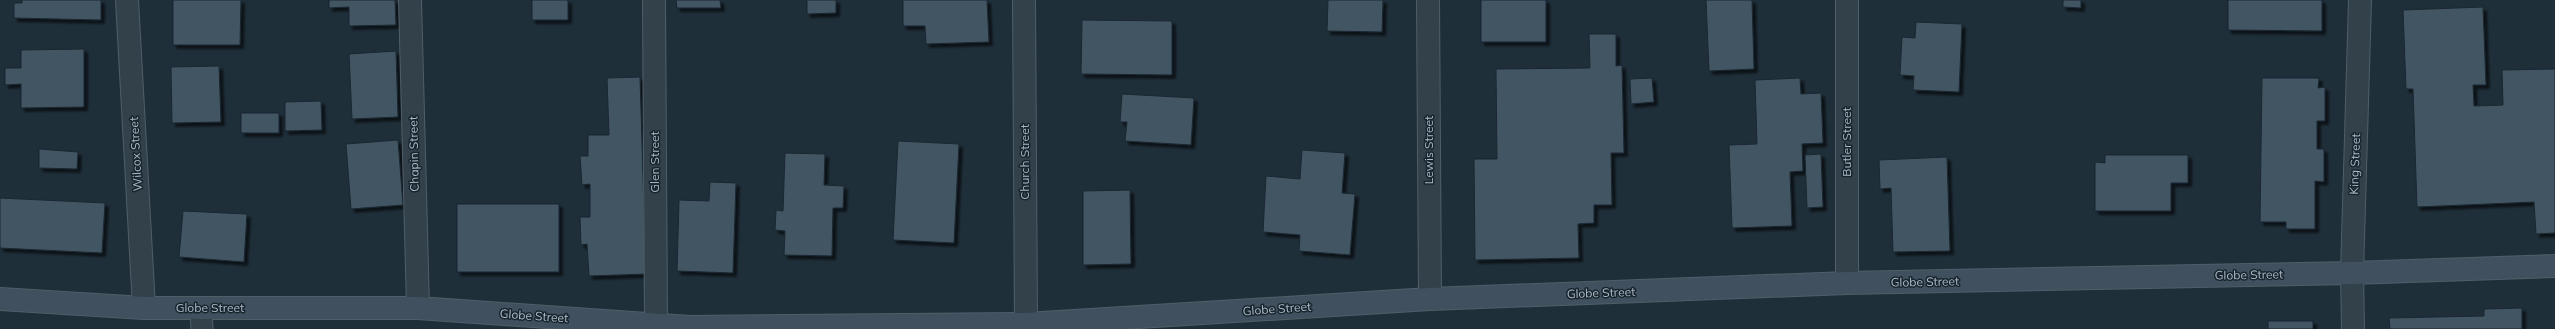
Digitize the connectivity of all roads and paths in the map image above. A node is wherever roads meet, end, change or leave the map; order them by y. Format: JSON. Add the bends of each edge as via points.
{"nodes":[{"id":1,"x":127,"y":0,"type":"edge"},
{"id":2,"x":410,"y":0,"type":"edge"},
{"id":3,"x":654,"y":0,"type":"edge"},
{"id":4,"x":1024,"y":0,"type":"edge"},
{"id":5,"x":1428,"y":0,"type":"edge"},
{"id":6,"x":1847,"y":0,"type":"edge"},
{"id":7,"x":2360,"y":0,"type":"edge"},
{"id":8,"x":2555,"y":266,"type":"edge"},
{"id":9,"x":2352,"y":273,"type":"junction"},
{"id":10,"x":1847,"y":283,"type":"junction"},
{"id":11,"x":0,"y":299,"type":"edge"},
{"id":12,"x":1430,"y":299,"type":"junction"},
{"id":13,"x":144,"y":308,"type":"junction"},
{"id":14,"x":418,"y":308,"type":"junction"},
{"id":15,"x":201,"y":318,"type":"edge"},
{"id":16,"x":656,"y":324,"type":"junction"},
{"id":17,"x":1026,"y":324,"type":"junction"},
{"id":18,"x":2353,"y":329,"type":"edge"}],
"edges":[{"from":1,"to":13,"type":"street","name":"Wilcox Street"},
{"from":2,"to":14,"type":"street","name":"Chapin Street"},
{"from":3,"to":16,"type":"street","name":"Glen Street"},
{"from":4,"to":17,"type":"street","name":"Church Street"},
{"from":5,"to":12,"type":"street","name":"Lewis Street"},
{"from":6,"to":10,"type":"street","name":"Butler Street"},
{"from":7,"to":9,"type":"street","name":"King Street"},
{"from":8,"to":9,"type":"main road","name":"Globe Street"},
{"from":9,"to":10,"type":"main road","name":"Globe Street"},
{"from":9,"to":18,"type":"street","name":"King Street"},
{"from":10,"to":12,"type":"main road","name":"Globe Street"},
{"from":11,"to":13,"type":"main road","name":"Globe Street"},
{"from":12,"to":17,"type":"main road","name":"Globe Street"},
{"from":13,"to":15,"type":"main road","name":"Globe Street"},
{"from":14,"to":15,"type":"main road","name":"Globe Street"},
{"from":14,"to":16,"type":"main road","name":"Globe Street"},
{"from":16,"to":17,"type":"main road","name":"Globe Street","via":[[690,327]]}]}
